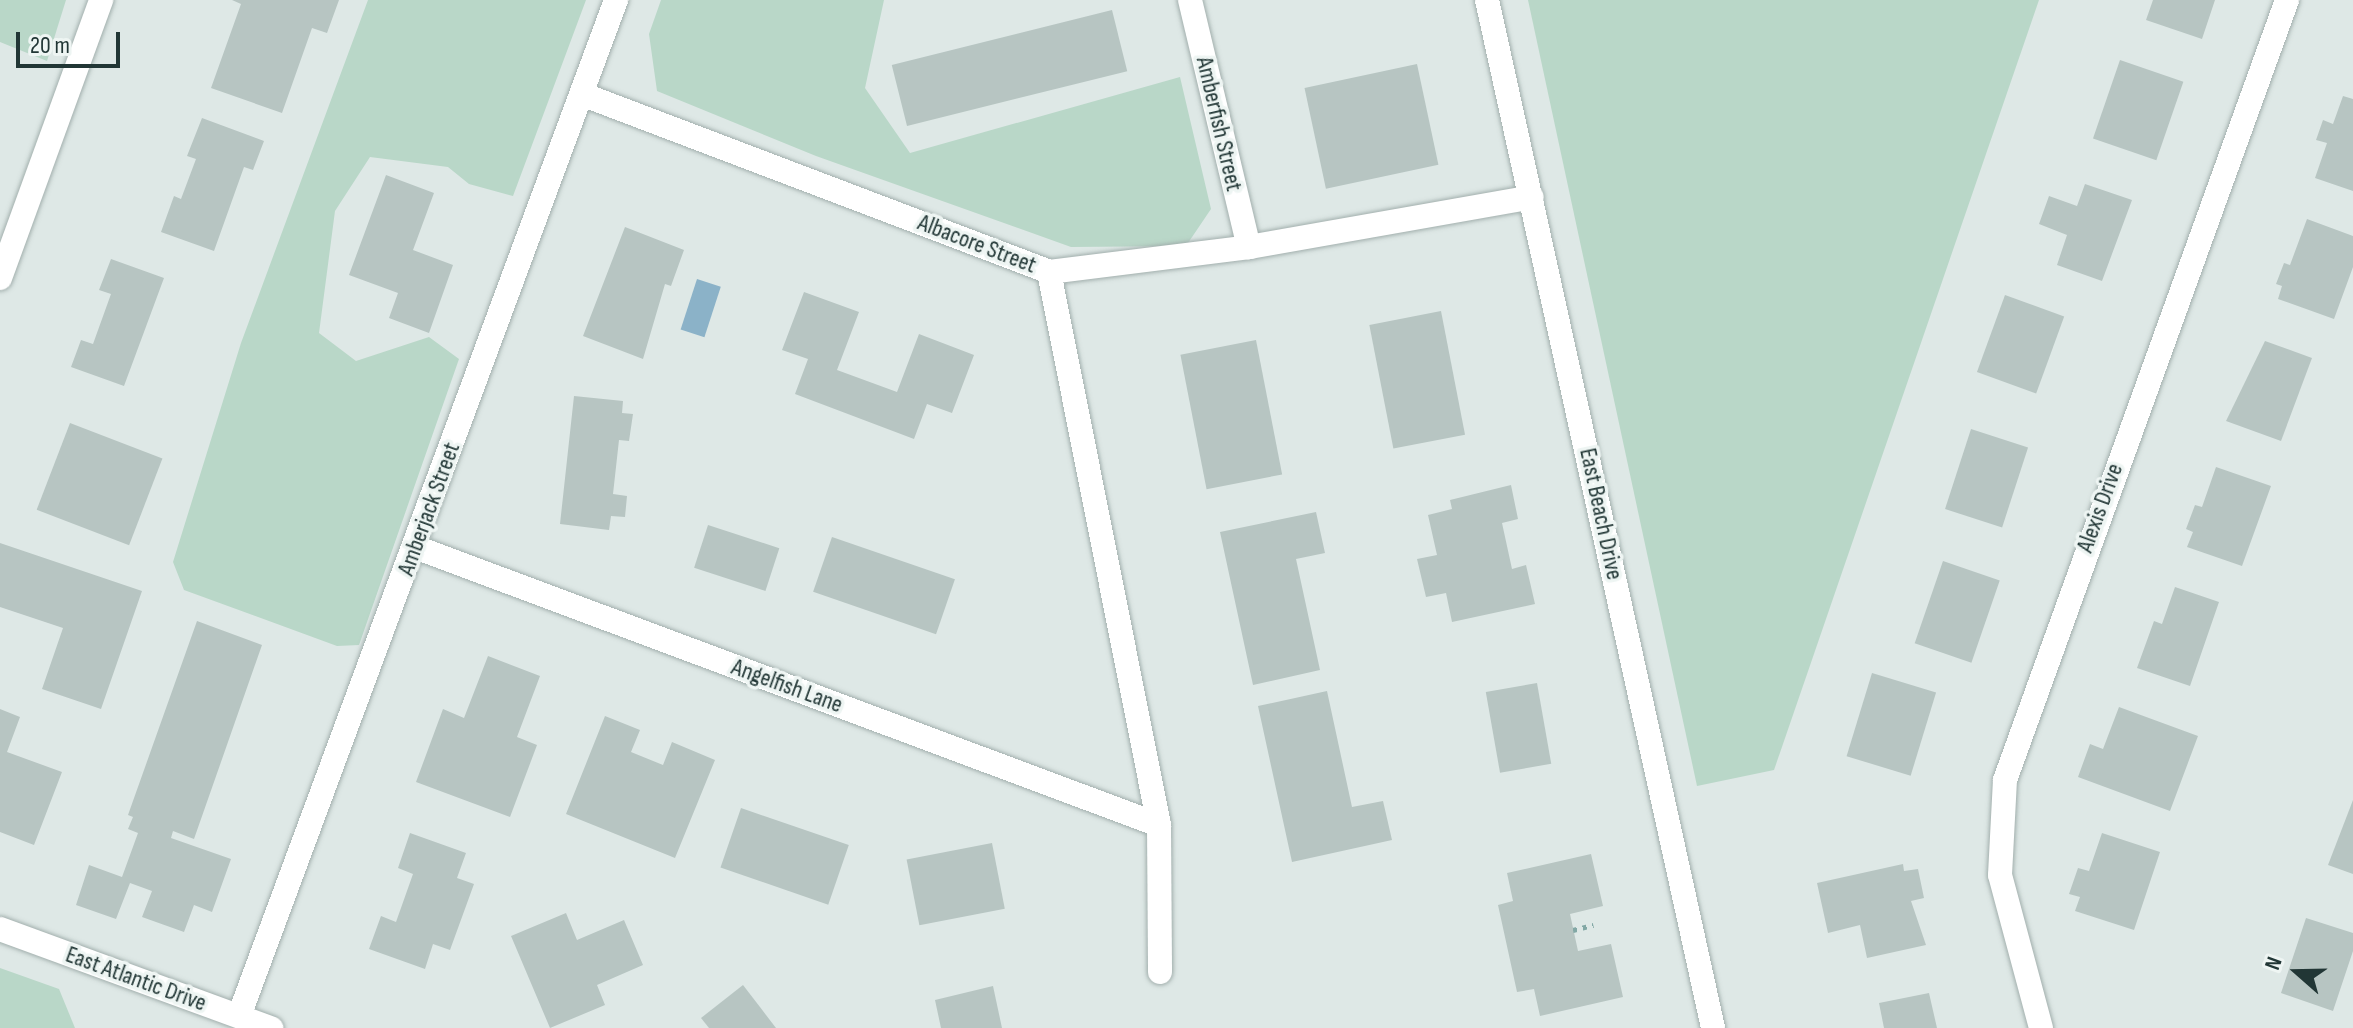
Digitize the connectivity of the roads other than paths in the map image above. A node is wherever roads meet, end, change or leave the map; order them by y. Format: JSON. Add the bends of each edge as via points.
{"nodes":[{"id":1,"x":101,"y":0,"type":"edge"},
{"id":2,"x":616,"y":0,"type":"edge"},
{"id":3,"x":1190,"y":0,"type":"edge"},
{"id":4,"x":1487,"y":0,"type":"edge"},
{"id":5,"x":2287,"y":0,"type":"edge"},
{"id":6,"x":584,"y":95,"type":"junction"},
{"id":7,"x":1532,"y":197,"type":"junction"},
{"id":8,"x":1249,"y":247,"type":"junction"},
{"id":9,"x":1049,"y":272,"type":"junction"},
{"id":10,"x":0,"y":278,"type":"edge"},
{"id":11,"x":415,"y":547,"type":"junction"},
{"id":12,"x":1159,"y":825,"type":"junction"},
{"id":13,"x":0,"y":929,"type":"edge"},
{"id":14,"x":1160,"y":972,"type":"dead end"},
{"id":15,"x":239,"y":1016,"type":"junction"},
{"id":16,"x":271,"y":1028,"type":"edge"},
{"id":17,"x":1713,"y":1028,"type":"edge"},
{"id":18,"x":2041,"y":1028,"type":"edge"}],
"edges":[{"from":1,"to":10,"type":"street"},
{"from":2,"to":6,"type":"street","name":"Amberjack Street"},
{"from":3,"to":8,"type":"street","name":"Amberfish Street"},
{"from":4,"to":7,"type":"street","name":"East Beach Drive"},
{"from":5,"to":18,"type":"street","name":"Alexis Drive","via":[[2005,780],[2000,875]]},
{"from":6,"to":9,"type":"street","name":"Albacore Street"},
{"from":6,"to":11,"type":"street","name":"Amberjack Street"},
{"from":7,"to":8,"type":"street","name":"Albacore Street"},
{"from":7,"to":17,"type":"street","name":"East Beach Drive"},
{"from":8,"to":9,"type":"street","name":"Albacore Street"},
{"from":9,"to":12,"type":"street"},
{"from":11,"to":12,"type":"street","name":"Angelfish Lane"},
{"from":11,"to":15,"type":"street","name":"Amberjack Street"},
{"from":12,"to":14,"type":"street"},
{"from":13,"to":15,"type":"street","name":"East Atlantic Drive"},
{"from":15,"to":16,"type":"street","name":"East Atlantic Drive"}]}
